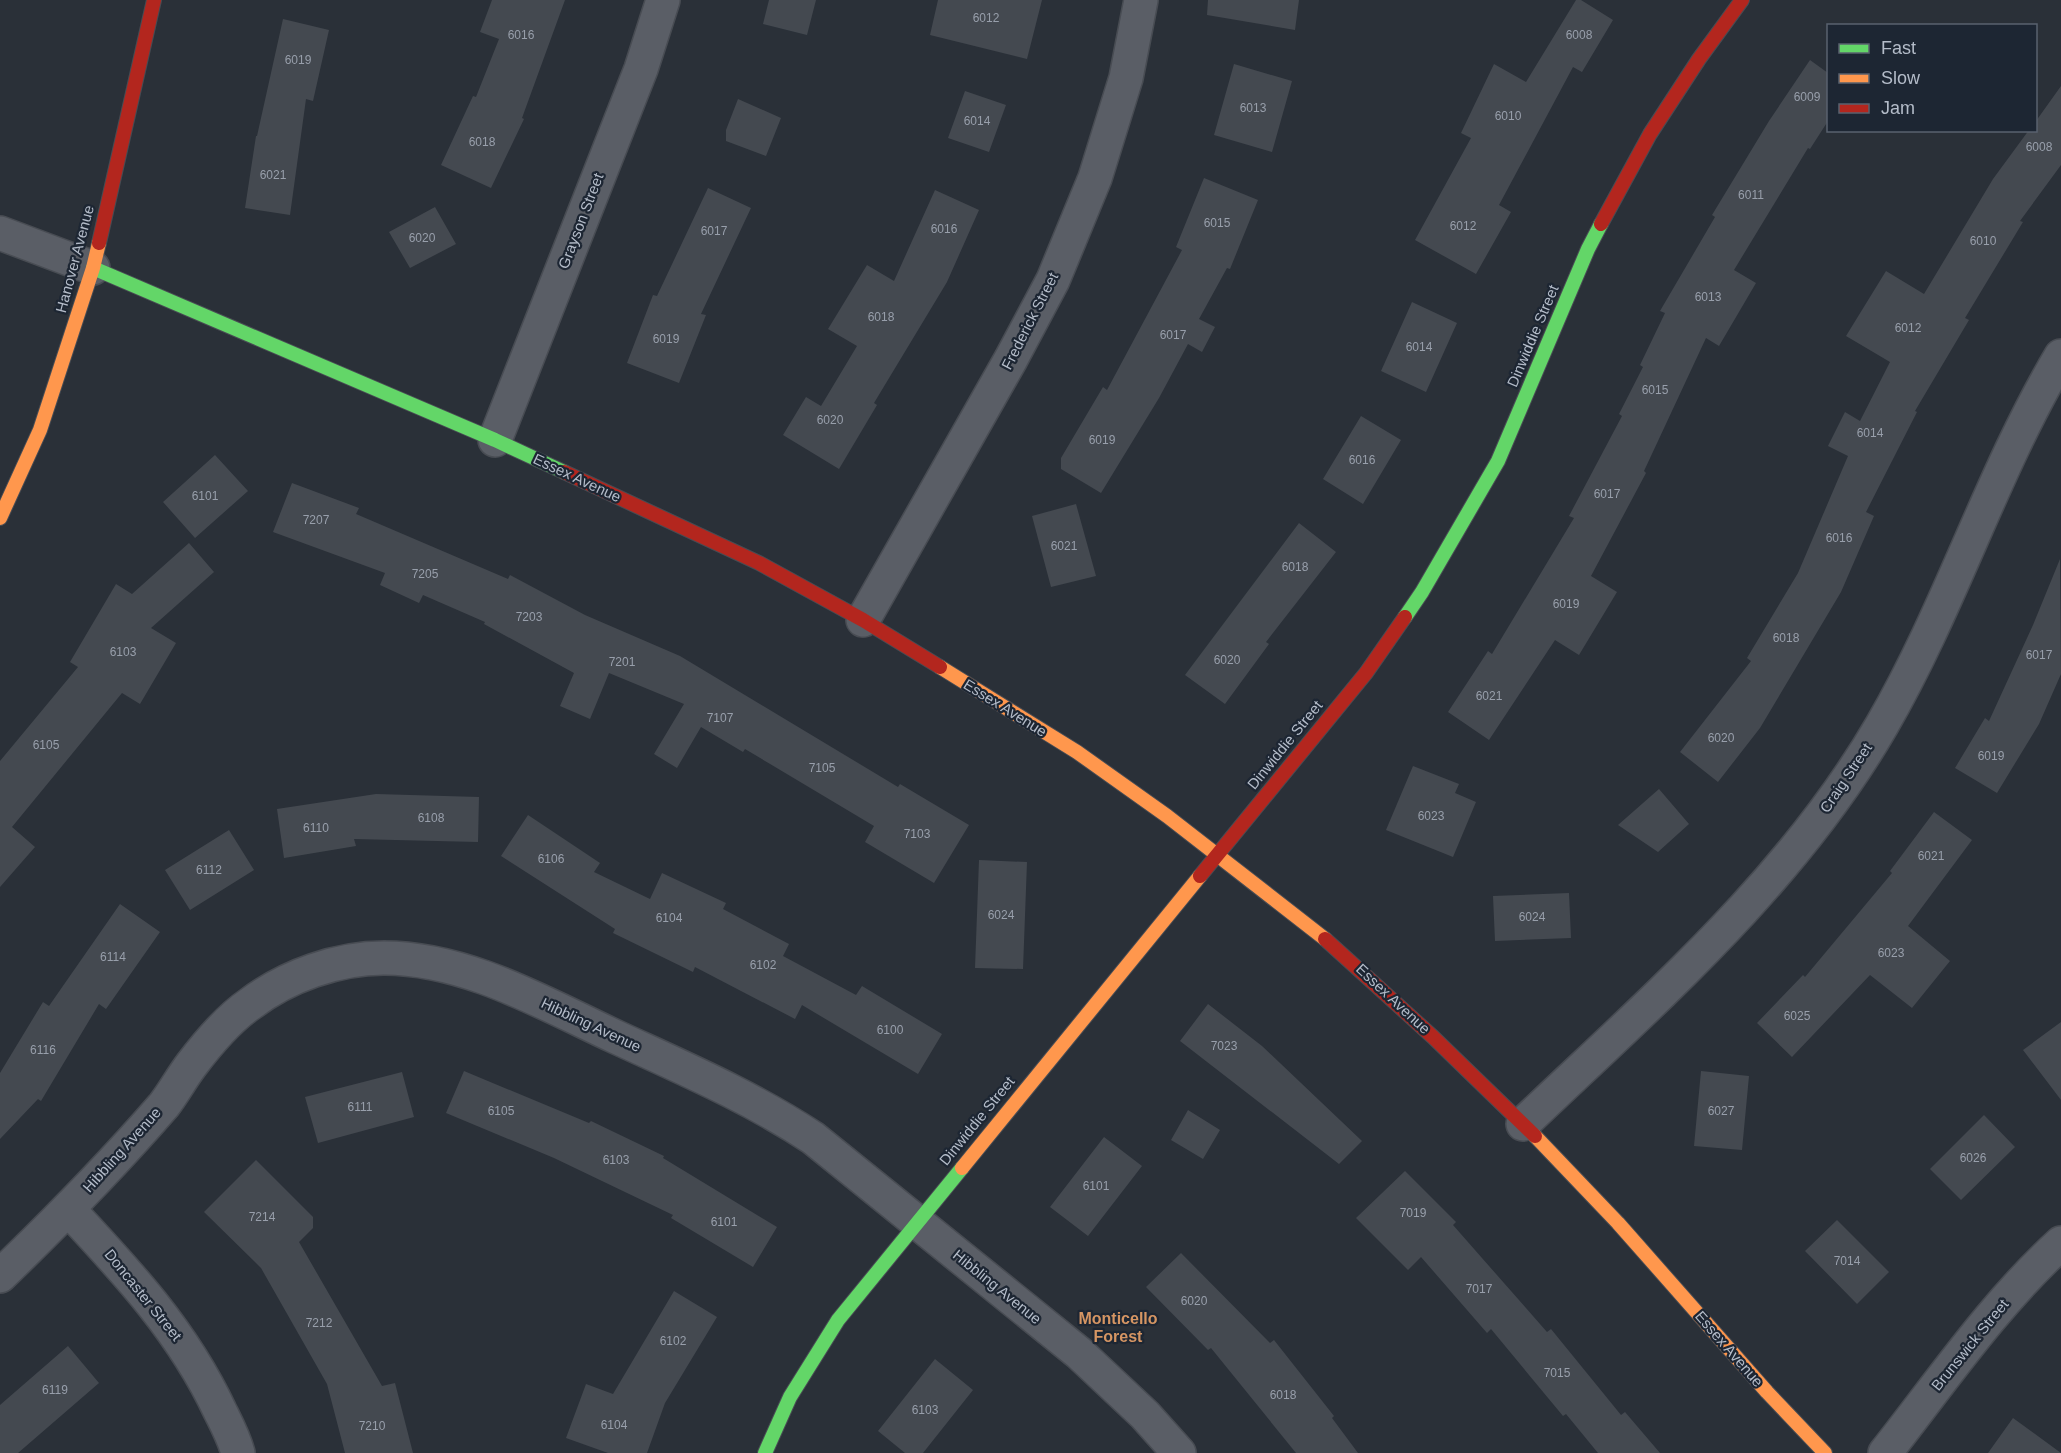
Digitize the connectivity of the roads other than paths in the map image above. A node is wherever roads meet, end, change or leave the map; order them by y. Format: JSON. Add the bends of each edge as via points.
{"nodes":[{"id":1,"x":154,"y":0,"type":"edge"},
{"id":2,"x":663,"y":0,"type":"edge"},
{"id":3,"x":1141,"y":0,"type":"edge"},
{"id":4,"x":1742,"y":0,"type":"edge"},
{"id":5,"x":0,"y":233,"type":"edge"},
{"id":6,"x":93,"y":268,"type":"junction"},
{"id":7,"x":2061,"y":356,"type":"edge"},
{"id":8,"x":495,"y":440,"type":"junction"},
{"id":9,"x":0,"y":518,"type":"edge"},
{"id":10,"x":863,"y":620,"type":"junction"},
{"id":11,"x":1217,"y":855,"type":"junction"},
{"id":12,"x":1522,"y":1124,"type":"junction"},
{"id":13,"x":69,"y":1210,"type":"junction"},
{"id":14,"x":917,"y":1221,"type":"junction"},
{"id":15,"x":2061,"y":1243,"type":"edge"},
{"id":16,"x":0,"y":1276,"type":"edge"},
{"id":17,"x":238,"y":1453,"type":"edge"},
{"id":18,"x":765,"y":1453,"type":"edge"},
{"id":19,"x":1179,"y":1453,"type":"edge"},
{"id":20,"x":1825,"y":1453,"type":"edge"},
{"id":21,"x":1886,"y":1453,"type":"edge"}],
"edges":[{"from":1,"to":6,"type":"street","name":"Hanover Avenue"},
{"from":2,"to":8,"type":"street","name":"Grayson Street","via":[[641,69]]},
{"from":3,"to":10,"type":"street","name":"Frederick Street","via":[[1126,78],[1095,178],[1053,280]]},
{"from":4,"to":11,"type":"street","name":"Dinwiddie Street","via":[[1650,134],[1588,249],[1497,461],[1422,592],[1366,673]]},
{"from":5,"to":6,"type":"street","name":"Essex Avenue"},
{"from":6,"to":8,"type":"street","name":"Essex Avenue"},
{"from":6,"to":9,"type":"street","name":"Hanover Avenue","via":[[40,430]]},
{"from":7,"to":12,"type":"street","name":"Craig Street","via":[[2015,442],[1914,668],[1845,783],[1784,865],[1711,946]]},
{"from":8,"to":10,"type":"street","name":"Essex Avenue","via":[[759,562]]},
{"from":10,"to":11,"type":"street","name":"Essex Avenue","via":[[1077,752]]},
{"from":11,"to":12,"type":"street","name":"Essex Avenue","via":[[1340,951]]},
{"from":11,"to":14,"type":"street","name":"Dinwiddie Street"},
{"from":12,"to":20,"type":"street","name":"Essex Avenue","via":[[1618,1223]]},
{"from":13,"to":14,"type":"street","name":"Hibbling Avenue","via":[[166,1102],[228,1022],[249,1004],[316,969],[384,958],[427,962],[500,984],[731,1090],[813,1138]]},
{"from":13,"to":16,"type":"street","name":"Hibbling Avenue"},
{"from":13,"to":17,"type":"street","name":"Doncaster Street","via":[[169,1324],[205,1379]]},
{"from":14,"to":18,"type":"street","name":"Dinwiddie Street","via":[[838,1320],[790,1397]]},
{"from":14,"to":19,"type":"street","name":"Hibbling Avenue","via":[[1078,1353]]},
{"from":15,"to":21,"type":"street","name":"Brunswick Street","via":[[1988,1322]]}]}
